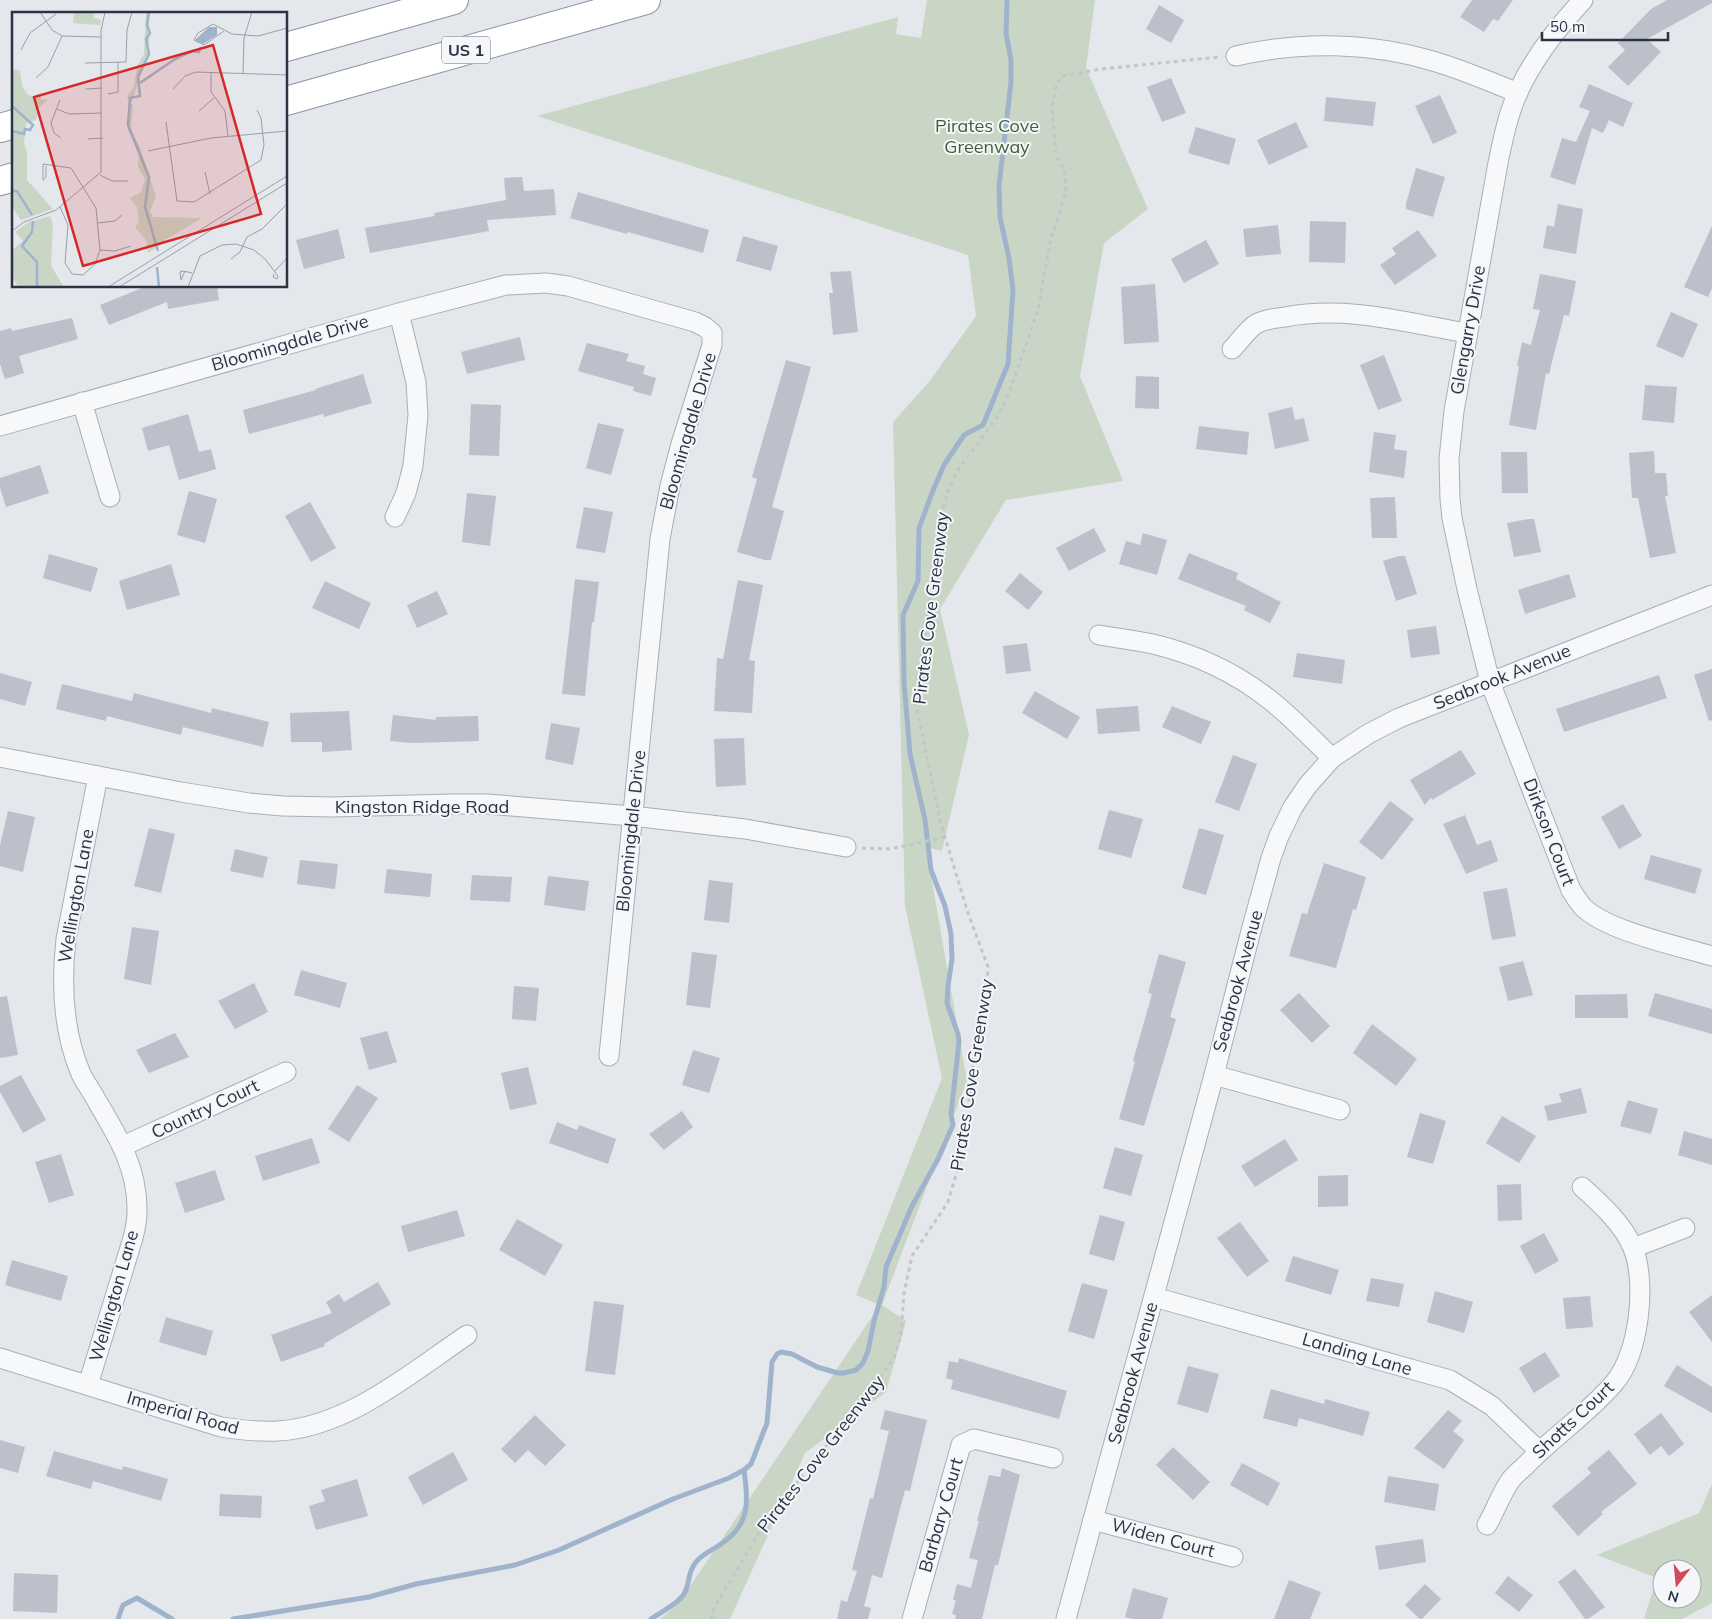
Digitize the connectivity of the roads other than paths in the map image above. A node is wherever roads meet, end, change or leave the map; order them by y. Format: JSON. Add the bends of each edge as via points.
{"nodes":[{"id":1,"x":454,"y":0,"type":"edge"},
{"id":2,"x":646,"y":0,"type":"edge"},
{"id":3,"x":1583,"y":0,"type":"edge"},
{"id":4,"x":288,"y":46,"type":"edge"},
{"id":5,"x":1236,"y":56,"type":"road end"},
{"id":6,"x":1518,"y":93,"type":"junction"},
{"id":7,"x":288,"y":100,"type":"edge"},
{"id":8,"x":399,"y":313,"type":"junction"},
{"id":9,"x":1467,"y":333,"type":"junction"},
{"id":10,"x":1232,"y":349,"type":"dead end"},
{"id":11,"x":82,"y":402,"type":"junction"},
{"id":12,"x":0,"y":426,"type":"edge"},
{"id":13,"x":110,"y":497,"type":"dead end"},
{"id":14,"x":395,"y":517,"type":"dead end"},
{"id":15,"x":1712,"y":595,"type":"edge"},
{"id":16,"x":1100,"y":635,"type":"dead end"},
{"id":17,"x":1490,"y":682,"type":"junction"},
{"id":18,"x":0,"y":757,"type":"edge"},
{"id":19,"x":1332,"y":758,"type":"junction"},
{"id":20,"x":98,"y":776,"type":"junction"},
{"id":21,"x":632,"y":816,"type":"junction"},
{"id":22,"x":846,"y":847,"type":"road end"},
{"id":23,"x":1712,"y":956,"type":"edge"},
{"id":24,"x":609,"y":1056,"type":"dead end"},
{"id":25,"x":286,"y":1072,"type":"dead end"},
{"id":26,"x":1214,"y":1075,"type":"junction"},
{"id":27,"x":1340,"y":1110,"type":"dead end"},
{"id":28,"x":123,"y":1146,"type":"junction"},
{"id":29,"x":1582,"y":1187,"type":"dead end"},
{"id":30,"x":1685,"y":1228,"type":"dead end"},
{"id":31,"x":1633,"y":1248,"type":"junction"},
{"id":32,"x":1154,"y":1297,"type":"junction"},
{"id":33,"x":467,"y":1335,"type":"dead end"},
{"id":34,"x":0,"y":1358,"type":"edge"},
{"id":35,"x":88,"y":1385,"type":"junction"},
{"id":36,"x":1539,"y":1451,"type":"junction"},
{"id":37,"x":1053,"y":1458,"type":"dead end"},
{"id":38,"x":1093,"y":1520,"type":"junction"},
{"id":39,"x":1488,"y":1525,"type":"dead end"},
{"id":40,"x":1233,"y":1557,"type":"dead end"},
{"id":41,"x":912,"y":1619,"type":"edge"},
{"id":42,"x":1066,"y":1619,"type":"edge"}],
"edges":[{"from":1,"to":4,"type":"highway"},
{"from":2,"to":7,"type":"highway","number":"US 1"},
{"from":3,"to":6,"type":"street","name":"Glengarry Drive","via":[[1549,39]]},
{"from":5,"to":6,"type":"street","via":[[1265,49],[1330,45],[1390,51],[1436,62]]},
{"from":6,"to":9,"type":"street","name":"Glengarry Drive","via":[[1498,163]]},
{"from":8,"to":11,"type":"street","name":"Bloomingdale Drive"},
{"from":8,"to":14,"type":"street","via":[[416,382],[418,415],[413,466]]},
{"from":8,"to":21,"type":"street","name":"Bloomingdale Drive","via":[[506,285],[546,283],[568,286],[694,322],[712,333],[712,345],[670,486],[660,539]]},
{"from":9,"to":10,"type":"street","via":[[1370,315],[1317,313],[1256,324]]},
{"from":9,"to":17,"type":"street","name":"Glengarry Drive","via":[[1453,419],[1449,478],[1452,518]]},
{"from":11,"to":12,"type":"street","name":"Bloomingdale Drive"},
{"from":11,"to":13,"type":"street"},
{"from":15,"to":17,"type":"street","name":"Seabrook Avenue"},
{"from":16,"to":19,"type":"street","via":[[1181,652],[1234,676],[1272,700]]},
{"from":17,"to":19,"type":"street","name":"Seabrook Avenue","via":[[1398,718]]},
{"from":17,"to":23,"type":"street","name":"Dirkson Court","via":[[1571,890],[1583,907],[1625,931]]},
{"from":18,"to":20,"type":"street","name":"Kingston Ridge Road"},
{"from":19,"to":26,"type":"street","name":"Seabrook Avenue","via":[[1308,784],[1279,836]]},
{"from":20,"to":21,"type":"street","name":"Kingston Ridge Road","via":[[219,799],[283,806],[487,804]]},
{"from":20,"to":28,"type":"street","name":"Wellington Lane","via":[[66,939],[64,1007],[81,1073]]},
{"from":21,"to":22,"type":"street","name":"Kingston Ridge Road","via":[[745,829]]},
{"from":21,"to":24,"type":"street","name":"Bloomingdale Drive"},
{"from":25,"to":28,"type":"street","name":"Country Court"},
{"from":26,"to":27,"type":"street"},
{"from":26,"to":32,"type":"street","name":"Seabrook Avenue"},
{"from":28,"to":35,"type":"street","name":"Wellington Lane","via":[[134,1175],[138,1213]]},
{"from":29,"to":31,"type":"street","name":"Shotts Court","via":[[1617,1223]]},
{"from":30,"to":31,"type":"street"},
{"from":31,"to":36,"type":"street","name":"Shotts Court","via":[[1640,1280],[1639,1314],[1626,1363],[1601,1397]]},
{"from":32,"to":36,"type":"street","name":"Landing Lane","via":[[1450,1380],[1492,1406]]},
{"from":32,"to":38,"type":"street","name":"Seabrook Avenue"},
{"from":33,"to":35,"type":"street","name":"Imperial Road","via":[[371,1400],[324,1421],[279,1431],[221,1427]]},
{"from":34,"to":35,"type":"street","name":"Imperial Road"},
{"from":36,"to":39,"type":"street","name":"Shotts Court","via":[[1510,1481]]},
{"from":37,"to":41,"type":"street","name":"Barbary Court","via":[[974,1439],[961,1445]]},
{"from":38,"to":40,"type":"street","name":"Widen Court"},
{"from":38,"to":42,"type":"street","name":"Seabrook Avenue"}]}
